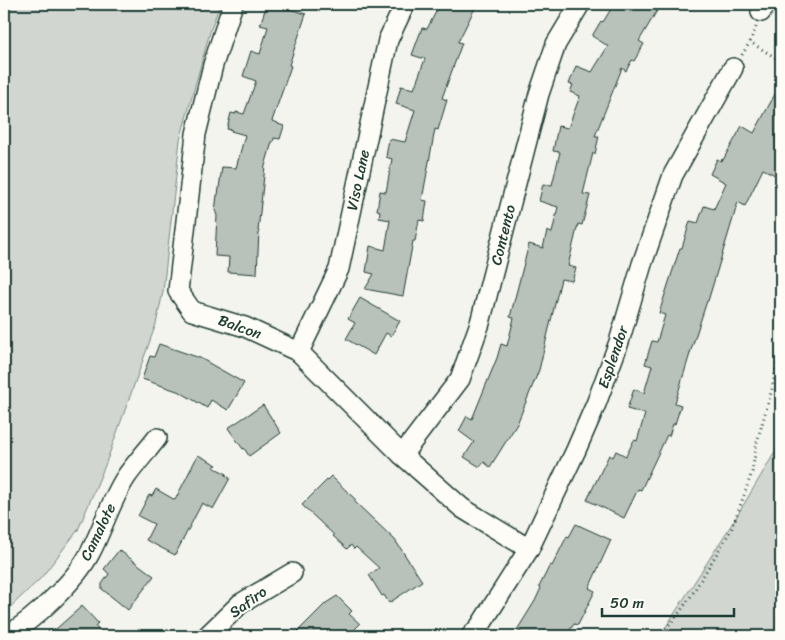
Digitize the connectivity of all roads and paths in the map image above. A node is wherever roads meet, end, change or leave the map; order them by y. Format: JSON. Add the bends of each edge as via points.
{"nodes":[{"id":1,"x":233,"y":4,"type":"edge"},
{"id":2,"x":405,"y":4,"type":"edge"},
{"id":3,"x":580,"y":4,"type":"edge"},
{"id":4,"x":764,"y":8,"type":"edge"},
{"id":5,"x":781,"y":61,"type":"edge"},
{"id":6,"x":733,"y":68,"type":"dead end"},
{"id":7,"x":781,"y":342,"type":"edge"},
{"id":8,"x":299,"y":352,"type":"junction"},
{"id":9,"x":157,"y":438,"type":"dead end"},
{"id":10,"x":402,"y":455,"type":"junction"},
{"id":11,"x":529,"y":549,"type":"junction"},
{"id":12,"x":292,"y":573,"type":"dead end"},
{"id":13,"x":7,"y":636,"type":"edge"},
{"id":14,"x":207,"y":636,"type":"edge"},
{"id":15,"x":471,"y":636,"type":"edge"},
{"id":16,"x":659,"y":636,"type":"edge"}],
"edges":[{"from":1,"to":8,"type":"street","name":"Balcon","via":[[212,65],[196,134],[178,292],[192,311],[245,327]]},
{"from":2,"to":8,"type":"street","name":"Viso Lane","via":[[388,40],[340,269]]},
{"from":3,"to":10,"type":"street","name":"Contento","via":[[556,44],[539,94],[480,323],[460,379]]},
{"from":4,"to":5,"type":"path","via":[[750,42]]},
{"from":6,"to":11,"type":"street","name":"Esplendor","via":[[673,175],[596,404]]},
{"from":7,"to":16,"type":"path","via":[[752,472],[731,530],[691,596]]},
{"from":8,"to":10,"type":"street","name":"Balcon"},
{"from":9,"to":13,"type":"street","name":"Camalote","via":[[126,477],[90,555],[73,578],[21,628]]},
{"from":10,"to":11,"type":"street","name":"Balcon","via":[[462,508]]},
{"from":11,"to":15,"type":"street","name":"Esplendor"},
{"from":12,"to":14,"type":"street","name":"Safiro","via":[[240,604]]}]}
